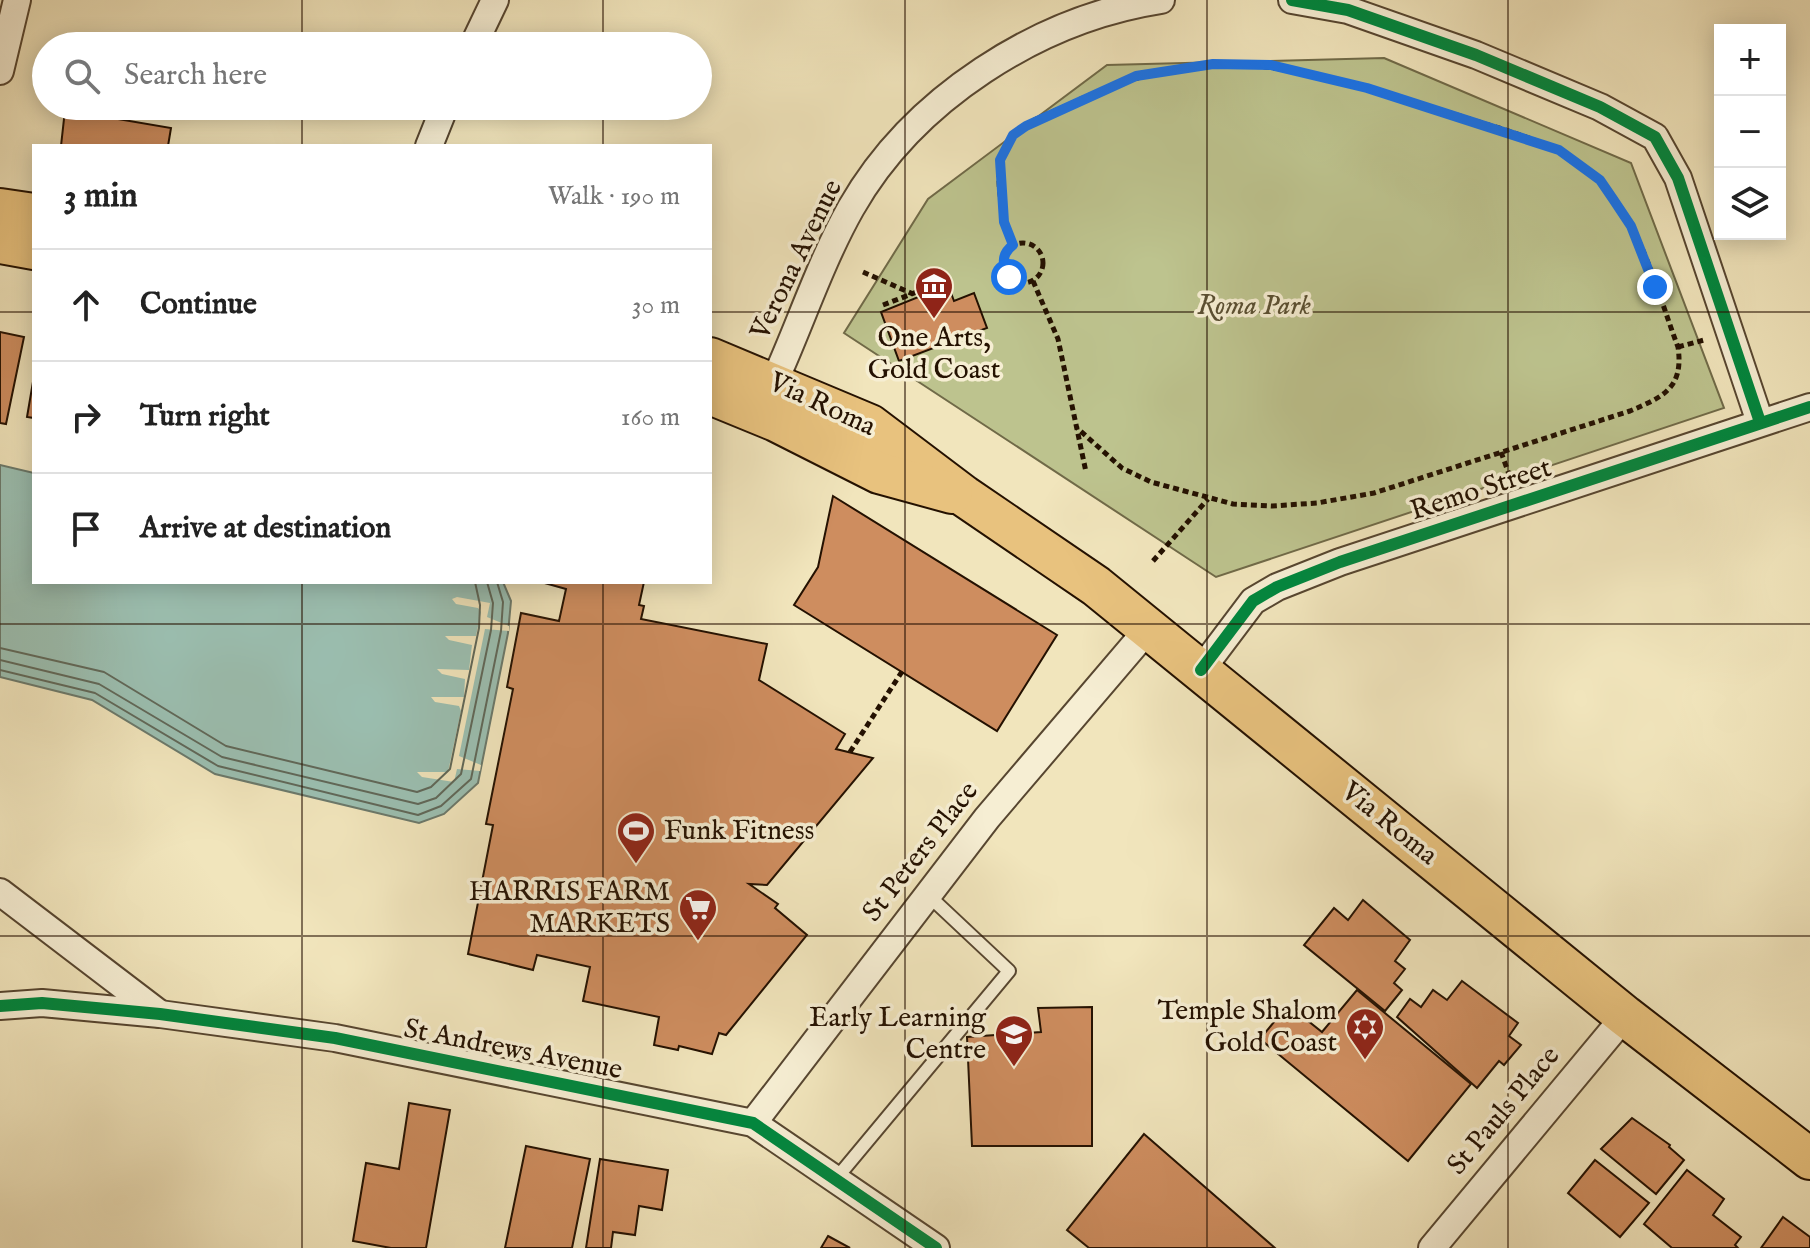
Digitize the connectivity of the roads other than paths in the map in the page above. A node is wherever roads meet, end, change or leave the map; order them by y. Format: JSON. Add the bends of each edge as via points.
{"nodes":[{"id":1,"x":17,"y":0,"type":"edge"},
{"id":2,"x":495,"y":0,"type":"edge"},
{"id":3,"x":1161,"y":0,"type":"edge"},
{"id":4,"x":1292,"y":0,"type":"edge"},
{"id":5,"x":1072,"y":10,"type":"edge"},
{"id":6,"x":480,"y":32,"type":"edge"},
{"id":7,"x":0,"y":71,"type":"edge"},
{"id":8,"x":439,"y":120,"type":"edge"},
{"id":9,"x":430,"y":144,"type":"edge"},
{"id":10,"x":0,"y":209,"type":"edge"},
{"id":11,"x":32,"y":214,"type":"edge"},
{"id":12,"x":0,"y":243,"type":"edge"},
{"id":13,"x":32,"y":249,"type":"edge"},
{"id":14,"x":712,"y":359,"type":"edge"},
{"id":15,"x":774,"y":382,"type":"junction"},
{"id":16,"x":712,"y":395,"type":"edge"},
{"id":17,"x":1810,"y":407,"type":"edge"},
{"id":18,"x":1760,"y":422,"type":"junction"},
{"id":19,"x":964,"y":496,"type":"junction"},
{"id":20,"x":1149,"y":628,"type":"junction"},
{"id":21,"x":1201,"y":670,"type":"junction"},
{"id":22,"x":0,"y":892,"type":"edge"},
{"id":23,"x":928,"y":895,"type":"junction"},
{"id":24,"x":0,"y":990,"type":"edge"},
{"id":25,"x":42,"y":1003,"type":"junction"},
{"id":26,"x":0,"y":1006,"type":"edge"},
{"id":27,"x":160,"y":1014,"type":"junction"},
{"id":28,"x":1625,"y":1016,"type":"junction"},
{"id":29,"x":753,"y":1123,"type":"junction"},
{"id":30,"x":1810,"y":1159,"type":"edge"},
{"id":31,"x":835,"y":1180,"type":"junction"},
{"id":32,"x":936,"y":1248,"type":"edge"},
{"id":33,"x":1432,"y":1248,"type":"edge"}],
"edges":[{"from":1,"to":7,"type":"street"},
{"from":2,"to":6,"type":"street"},
{"from":3,"to":5,"type":"street","name":"Verona Avenue"},
{"from":4,"to":18,"type":"street","via":[[1348,10],[1476,55],[1600,107],[1655,137],[1678,178]]},
{"from":5,"to":15,"type":"street","name":"Verona Avenue","via":[[979,74],[900,138],[851,208]]},
{"from":8,"to":9,"type":"street"},
{"from":10,"to":11,"type":"main road"},
{"from":12,"to":13,"type":"main road"},
{"from":14,"to":15,"type":"main road","name":"Via Roma"},
{"from":15,"to":19,"type":"main road","name":"Via Roma","via":[[870,425]]},
{"from":16,"to":19,"type":"main road","name":"Via Roma","via":[[879,473]]},
{"from":17,"to":18,"type":"street","name":"Remo Street"},
{"from":18,"to":21,"type":"street","name":"Remo Street","via":[[1277,587],[1253,601]]},
{"from":19,"to":20,"type":"main road","name":"Via Roma"},
{"from":20,"to":21,"type":"main road","name":"Via Roma"},
{"from":20,"to":23,"type":"street","name":"St Peters Place"},
{"from":21,"to":28,"type":"main road","name":"Via Roma"},
{"from":22,"to":27,"type":"street"},
{"from":23,"to":29,"type":"street","name":"St Peters Place"},
{"from":23,"to":31,"type":"lane","via":[[1009,971]]},
{"from":24,"to":25,"type":"street","name":"St Andrews Avenue"},
{"from":25,"to":26,"type":"street","name":"St Andrews Avenue"},
{"from":25,"to":27,"type":"street","name":"St Andrews Avenue"},
{"from":27,"to":29,"type":"street","name":"St Andrews Avenue","via":[[335,1038]]},
{"from":28,"to":30,"type":"main road","name":"Via Roma"},
{"from":28,"to":33,"type":"street","name":"St Pauls Place"},
{"from":29,"to":31,"type":"street","name":"St Andrews Avenue"},
{"from":31,"to":32,"type":"street","name":"St Andrews Avenue"}]}
